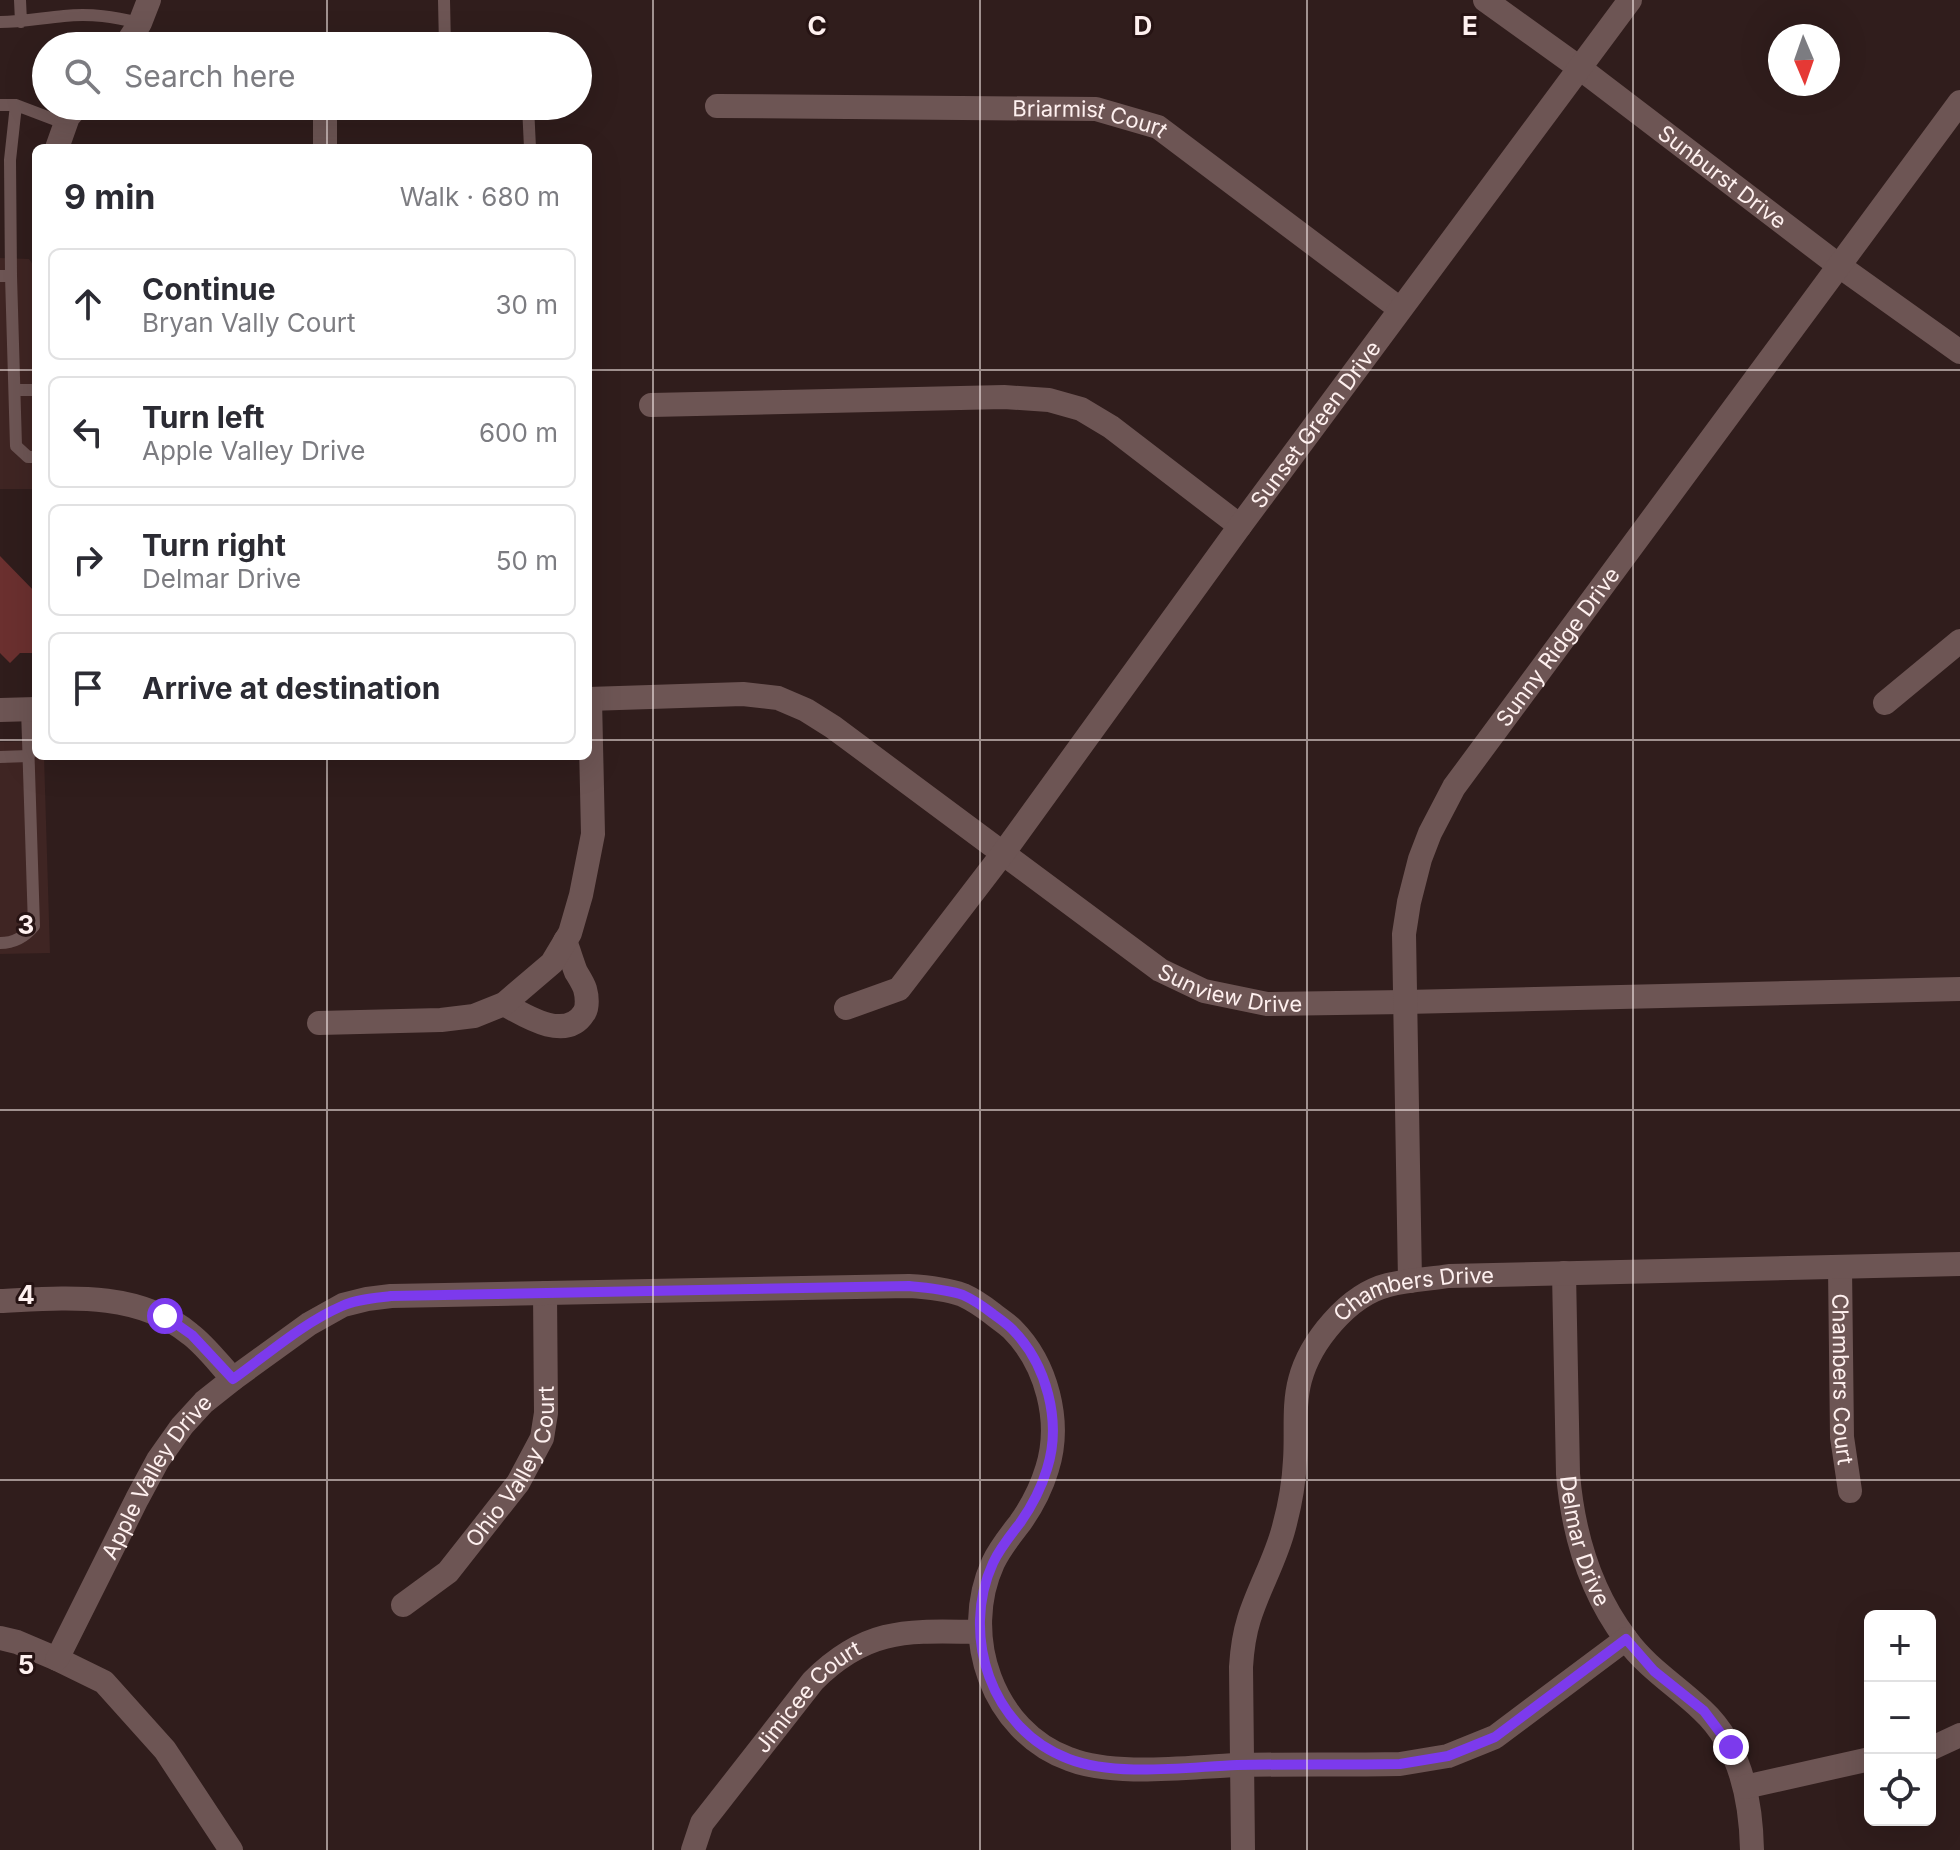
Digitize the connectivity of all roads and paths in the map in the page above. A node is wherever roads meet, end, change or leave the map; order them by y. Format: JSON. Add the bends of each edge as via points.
{"nodes":[{"id":1,"x":20,"y":0,"type":"edge"},
{"id":2,"x":149,"y":0,"type":"edge"},
{"id":3,"x":444,"y":0,"type":"edge"},
{"id":4,"x":1485,"y":0,"type":"edge"},
{"id":5,"x":1630,"y":0,"type":"edge"},
{"id":6,"x":0,"y":22,"type":"edge"},
{"id":7,"x":21,"y":22,"type":"junction"},
{"id":8,"x":140,"y":23,"type":"junction"},
{"id":9,"x":134,"y":32,"type":"edge"},
{"id":10,"x":445,"y":32,"type":"edge"},
{"id":11,"x":1581,"y":69,"type":"junction"},
{"id":12,"x":1960,"y":102,"type":"edge"},
{"id":13,"x":0,"y":105,"type":"edge"},
{"id":14,"x":16,"y":105,"type":"junction"},
{"id":15,"x":717,"y":106,"type":"dead end"},
{"id":16,"x":32,"y":108,"type":"edge"},
{"id":17,"x":70,"y":120,"type":"edge"},
{"id":18,"x":325,"y":120,"type":"edge"},
{"id":19,"x":529,"y":120,"type":"edge"},
{"id":20,"x":59,"y":144,"type":"edge"},
{"id":21,"x":325,"y":144,"type":"edge"},
{"id":22,"x":530,"y":144,"type":"edge"},
{"id":23,"x":1838,"y":265,"type":"junction"},
{"id":24,"x":6,"y":276,"type":"edge"},
{"id":25,"x":1400,"y":309,"type":"junction"},
{"id":26,"x":1960,"y":352,"type":"edge"},
{"id":27,"x":15,"y":390,"type":"junction"},
{"id":28,"x":32,"y":390,"type":"edge"},
{"id":29,"x":651,"y":405,"type":"dead end"},
{"id":30,"x":32,"y":457,"type":"edge"},
{"id":31,"x":1240,"y":526,"type":"junction"},
{"id":32,"x":1960,"y":641,"type":"edge"},
{"id":33,"x":592,"y":699,"type":"edge"},
{"id":34,"x":1885,"y":703,"type":"dead end"},
{"id":35,"x":31,"y":709,"type":"edge"},
{"id":36,"x":0,"y":710,"type":"edge"},
{"id":37,"x":29,"y":756,"type":"junction"},
{"id":38,"x":0,"y":757,"type":"edge"},
{"id":39,"x":591,"y":760,"type":"edge"},
{"id":40,"x":1004,"y":852,"type":"junction"},
{"id":41,"x":565,"y":941,"type":"junction"},
{"id":42,"x":0,"y":943,"type":"edge"},
{"id":43,"x":1960,"y":989,"type":"edge"},
{"id":44,"x":1405,"y":1002,"type":"junction"},
{"id":45,"x":504,"y":1004,"type":"junction"},
{"id":46,"x":846,"y":1008,"type":"dead end"},
{"id":47,"x":319,"y":1023,"type":"dead end"},
{"id":48,"x":1960,"y":1264,"type":"edge"},
{"id":49,"x":1840,"y":1267,"type":"junction"},
{"id":50,"x":1564,"y":1273,"type":"junction"},
{"id":51,"x":1410,"y":1281,"type":"junction"},
{"id":52,"x":545,"y":1293,"type":"junction"},
{"id":53,"x":0,"y":1301,"type":"edge"},
{"id":54,"x":233,"y":1379,"type":"junction"},
{"id":55,"x":1850,"y":1491,"type":"dead end"},
{"id":56,"x":403,"y":1605,"type":"dead end"},
{"id":57,"x":979,"y":1632,"type":"junction"},
{"id":58,"x":0,"y":1638,"type":"edge"},
{"id":59,"x":1626,"y":1639,"type":"junction"},
{"id":60,"x":57,"y":1659,"type":"junction"},
{"id":61,"x":1960,"y":1735,"type":"edge"},
{"id":62,"x":1936,"y":1746,"type":"edge"},
{"id":63,"x":1864,"y":1760,"type":"edge"},
{"id":64,"x":1241,"y":1765,"type":"junction"},
{"id":65,"x":1745,"y":1787,"type":"junction"},
{"id":66,"x":231,"y":1850,"type":"edge"},
{"id":67,"x":693,"y":1850,"type":"edge"},
{"id":68,"x":1243,"y":1850,"type":"edge"},
{"id":69,"x":1752,"y":1850,"type":"edge"}],
"edges":[{"from":1,"to":7,"type":"lane"},
{"from":2,"to":8,"type":"street"},
{"from":3,"to":10,"type":"lane"},
{"from":4,"to":11,"type":"street","name":"Sunburst Drive"},
{"from":5,"to":11,"type":"street","name":"Sunset Green Drive"},
{"from":6,"to":7,"type":"lane"},
{"from":7,"to":8,"type":"lane","via":[[108,15]]},
{"from":8,"to":9,"type":"street"},
{"from":11,"to":23,"type":"street","name":"Sunburst Drive"},
{"from":11,"to":25,"type":"street","name":"Sunset Green Drive"},
{"from":12,"to":23,"type":"street","name":"Sunny Ridge Drive"},
{"from":13,"to":14,"type":"lane"},
{"from":14,"to":16,"type":"lane"},
{"from":14,"to":24,"type":"lane"},
{"from":15,"to":25,"type":"street","name":"Briarmist Court","via":[[1096,109],[1158,127]]},
{"from":17,"to":20,"type":"street"},
{"from":18,"to":21,"type":"street"},
{"from":19,"to":22,"type":"lane"},
{"from":23,"to":26,"type":"street","name":"Sunburst Drive"},
{"from":23,"to":44,"type":"street","name":"Sunny Ridge Drive","via":[[1454,787],[1430,833],[1409,902]]},
{"from":24,"to":27,"type":"lane"},
{"from":25,"to":31,"type":"street","name":"Sunset Green Drive"},
{"from":27,"to":28,"type":"lane"},
{"from":27,"to":30,"type":"lane","via":[[16,446]]},
{"from":29,"to":31,"type":"street","via":[[1049,400],[1081,409],[1111,427]]},
{"from":31,"to":40,"type":"street","name":"Sunset Green Drive"},
{"from":32,"to":34,"type":"street"},
{"from":33,"to":40,"type":"street","name":"Sunview Drive","via":[[743,694],[778,698],[833,727]]},
{"from":35,"to":36,"type":"street"},
{"from":35,"to":37,"type":"lane"},
{"from":37,"to":38,"type":"lane"},
{"from":37,"to":42,"type":"lane","via":[[34,926],[24,937]]},
{"from":39,"to":41,"type":"street","via":[[593,834]]},
{"from":40,"to":44,"type":"street","name":"Sunview Drive","via":[[1160,970],[1204,991],[1267,1004]]},
{"from":40,"to":46,"type":"street","name":"Sunset Green Drive","via":[[899,989]]},
{"from":41,"to":45,"type":"street","via":[[552,963]]},
{"from":41,"to":45,"type":"street","via":[[585,989],[587,1009],[578,1022],[549,1025]]},
{"from":43,"to":44,"type":"street","name":"Sunview Drive"},
{"from":44,"to":51,"type":"street","name":"Sunny Ridge Drive"},
{"from":45,"to":47,"type":"street","via":[[474,1016],[441,1020]]},
{"from":48,"to":49,"type":"street","name":"Chambers Drive"},
{"from":49,"to":50,"type":"street","name":"Chambers Drive"},
{"from":49,"to":55,"type":"street","name":"Chambers Court","via":[[1842,1437]]},
{"from":50,"to":51,"type":"street","name":"Chambers Drive"},
{"from":50,"to":59,"type":"street","name":"Delmar Drive","via":[[1570,1502],[1593,1584]]},
{"from":51,"to":64,"type":"street","name":"Chambers Drive","via":[[1360,1297],[1341,1313],[1322,1336],[1300,1381],[1284,1529],[1243,1641]]},
{"from":52,"to":54,"type":"street","name":"Apple Valley Drive","via":[[391,1296],[343,1305]]},
{"from":52,"to":56,"type":"street","name":"Ohio Valley Court","via":[[542,1438],[518,1483],[448,1572]]},
{"from":52,"to":57,"type":"street","name":"Apple Valley Drive","via":[[909,1286],[981,1304],[1028,1349],[1041,1372],[1053,1422],[1039,1494],[993,1562]]},
{"from":53,"to":54,"type":"street","via":[[70,1298],[132,1304],[165,1316],[192,1335]]},
{"from":54,"to":60,"type":"street","name":"Apple Valley Drive","via":[[204,1402],[158,1460]]},
{"from":57,"to":64,"type":"street","name":"Apple Valley Drive","via":[[988,1677],[1000,1701],[1031,1737],[1067,1759],[1120,1769]]},
{"from":57,"to":67,"type":"street","name":"Jimicee Court","via":[[884,1636],[832,1662],[702,1823]]},
{"from":58,"to":60,"type":"street"},
{"from":59,"to":64,"type":"street","name":"Apple Valley Drive","via":[[1495,1737],[1448,1756],[1400,1764]]},
{"from":59,"to":65,"type":"street","name":"Delmar Drive","via":[[1654,1671],[1704,1711],[1731,1747]]},
{"from":60,"to":66,"type":"street","via":[[104,1682],[165,1750]]},
{"from":61,"to":62,"type":"street"},
{"from":63,"to":65,"type":"street"},
{"from":64,"to":68,"type":"street","name":"Chambers Drive"},
{"from":65,"to":69,"type":"street","name":"Delmar Drive"}]}
